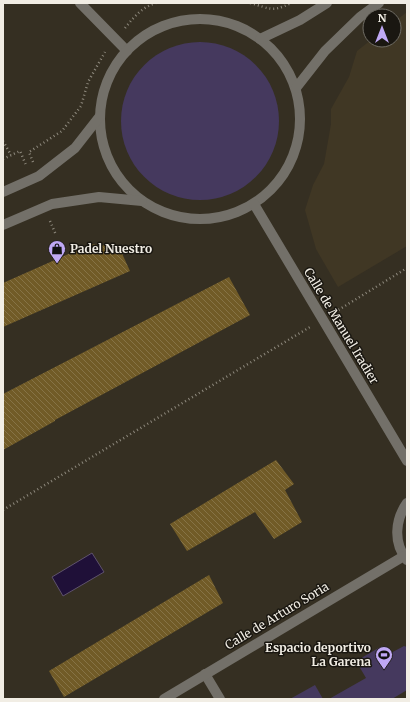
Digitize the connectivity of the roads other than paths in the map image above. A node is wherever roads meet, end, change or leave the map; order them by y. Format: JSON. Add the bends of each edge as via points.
{"nodes":[{"id":1,"x":80,"y":3,"type":"edge"},
{"id":2,"x":327,"y":3,"type":"edge"},
{"id":3,"x":379,"y":3,"type":"edge"},
{"id":4,"x":260,"y":38,"type":"junction"},
{"id":5,"x":127,"y":51,"type":"junction"},
{"id":6,"x":296,"y":88,"type":"junction"},
{"id":7,"x":100,"y":116,"type":"junction"},
{"id":8,"x":3,"y":192,"type":"edge"},
{"id":9,"x":142,"y":201,"type":"junction"},
{"id":10,"x":254,"y":204,"type":"junction"},
{"id":11,"x":3,"y":225,"type":"edge"},
{"id":12,"x":407,"y":462,"type":"edge"},
{"id":13,"x":407,"y":503,"type":"edge"},
{"id":14,"x":405,"y":558,"type":"edge"},
{"id":15,"x":205,"y":674,"type":"junction"},
{"id":16,"x":164,"y":699,"type":"edge"},
{"id":17,"x":220,"y":699,"type":"edge"}],
"edges":[{"from":1,"to":5,"type":"street"},
{"from":2,"to":4,"type":"street","via":[[300,20]]},
{"from":3,"to":6,"type":"street","via":[[360,17],[325,51]]},
{"from":4,"to":5,"type":"street","via":[[235,25],[206,19],[177,22],[149,32]]},
{"from":4,"to":6,"type":"street","via":[[282,61]]},
{"from":5,"to":7,"type":"street","via":[[115,65],[107,82]]},
{"from":6,"to":10,"type":"street","via":[[301,122],[294,155],[280,181]]},
{"from":7,"to":8,"type":"street","via":[[75,148],[39,176]]},
{"from":7,"to":9,"type":"street","via":[[104,150],[118,177]]},
{"from":9,"to":10,"type":"street","via":[[170,215],[198,219],[228,216]]},
{"from":9,"to":11,"type":"street","via":[[99,197],[52,204]]},
{"from":10,"to":12,"type":"street","name":"Calle de Manuel Iradier"},
{"from":13,"to":14,"type":"street","via":[[397,526],[398,541]]},
{"from":14,"to":15,"type":"street","name":"Calle de Arturo Soria"},
{"from":15,"to":16,"type":"street","name":"Calle de Arturo Soria"},
{"from":15,"to":17,"type":"street"}]}
